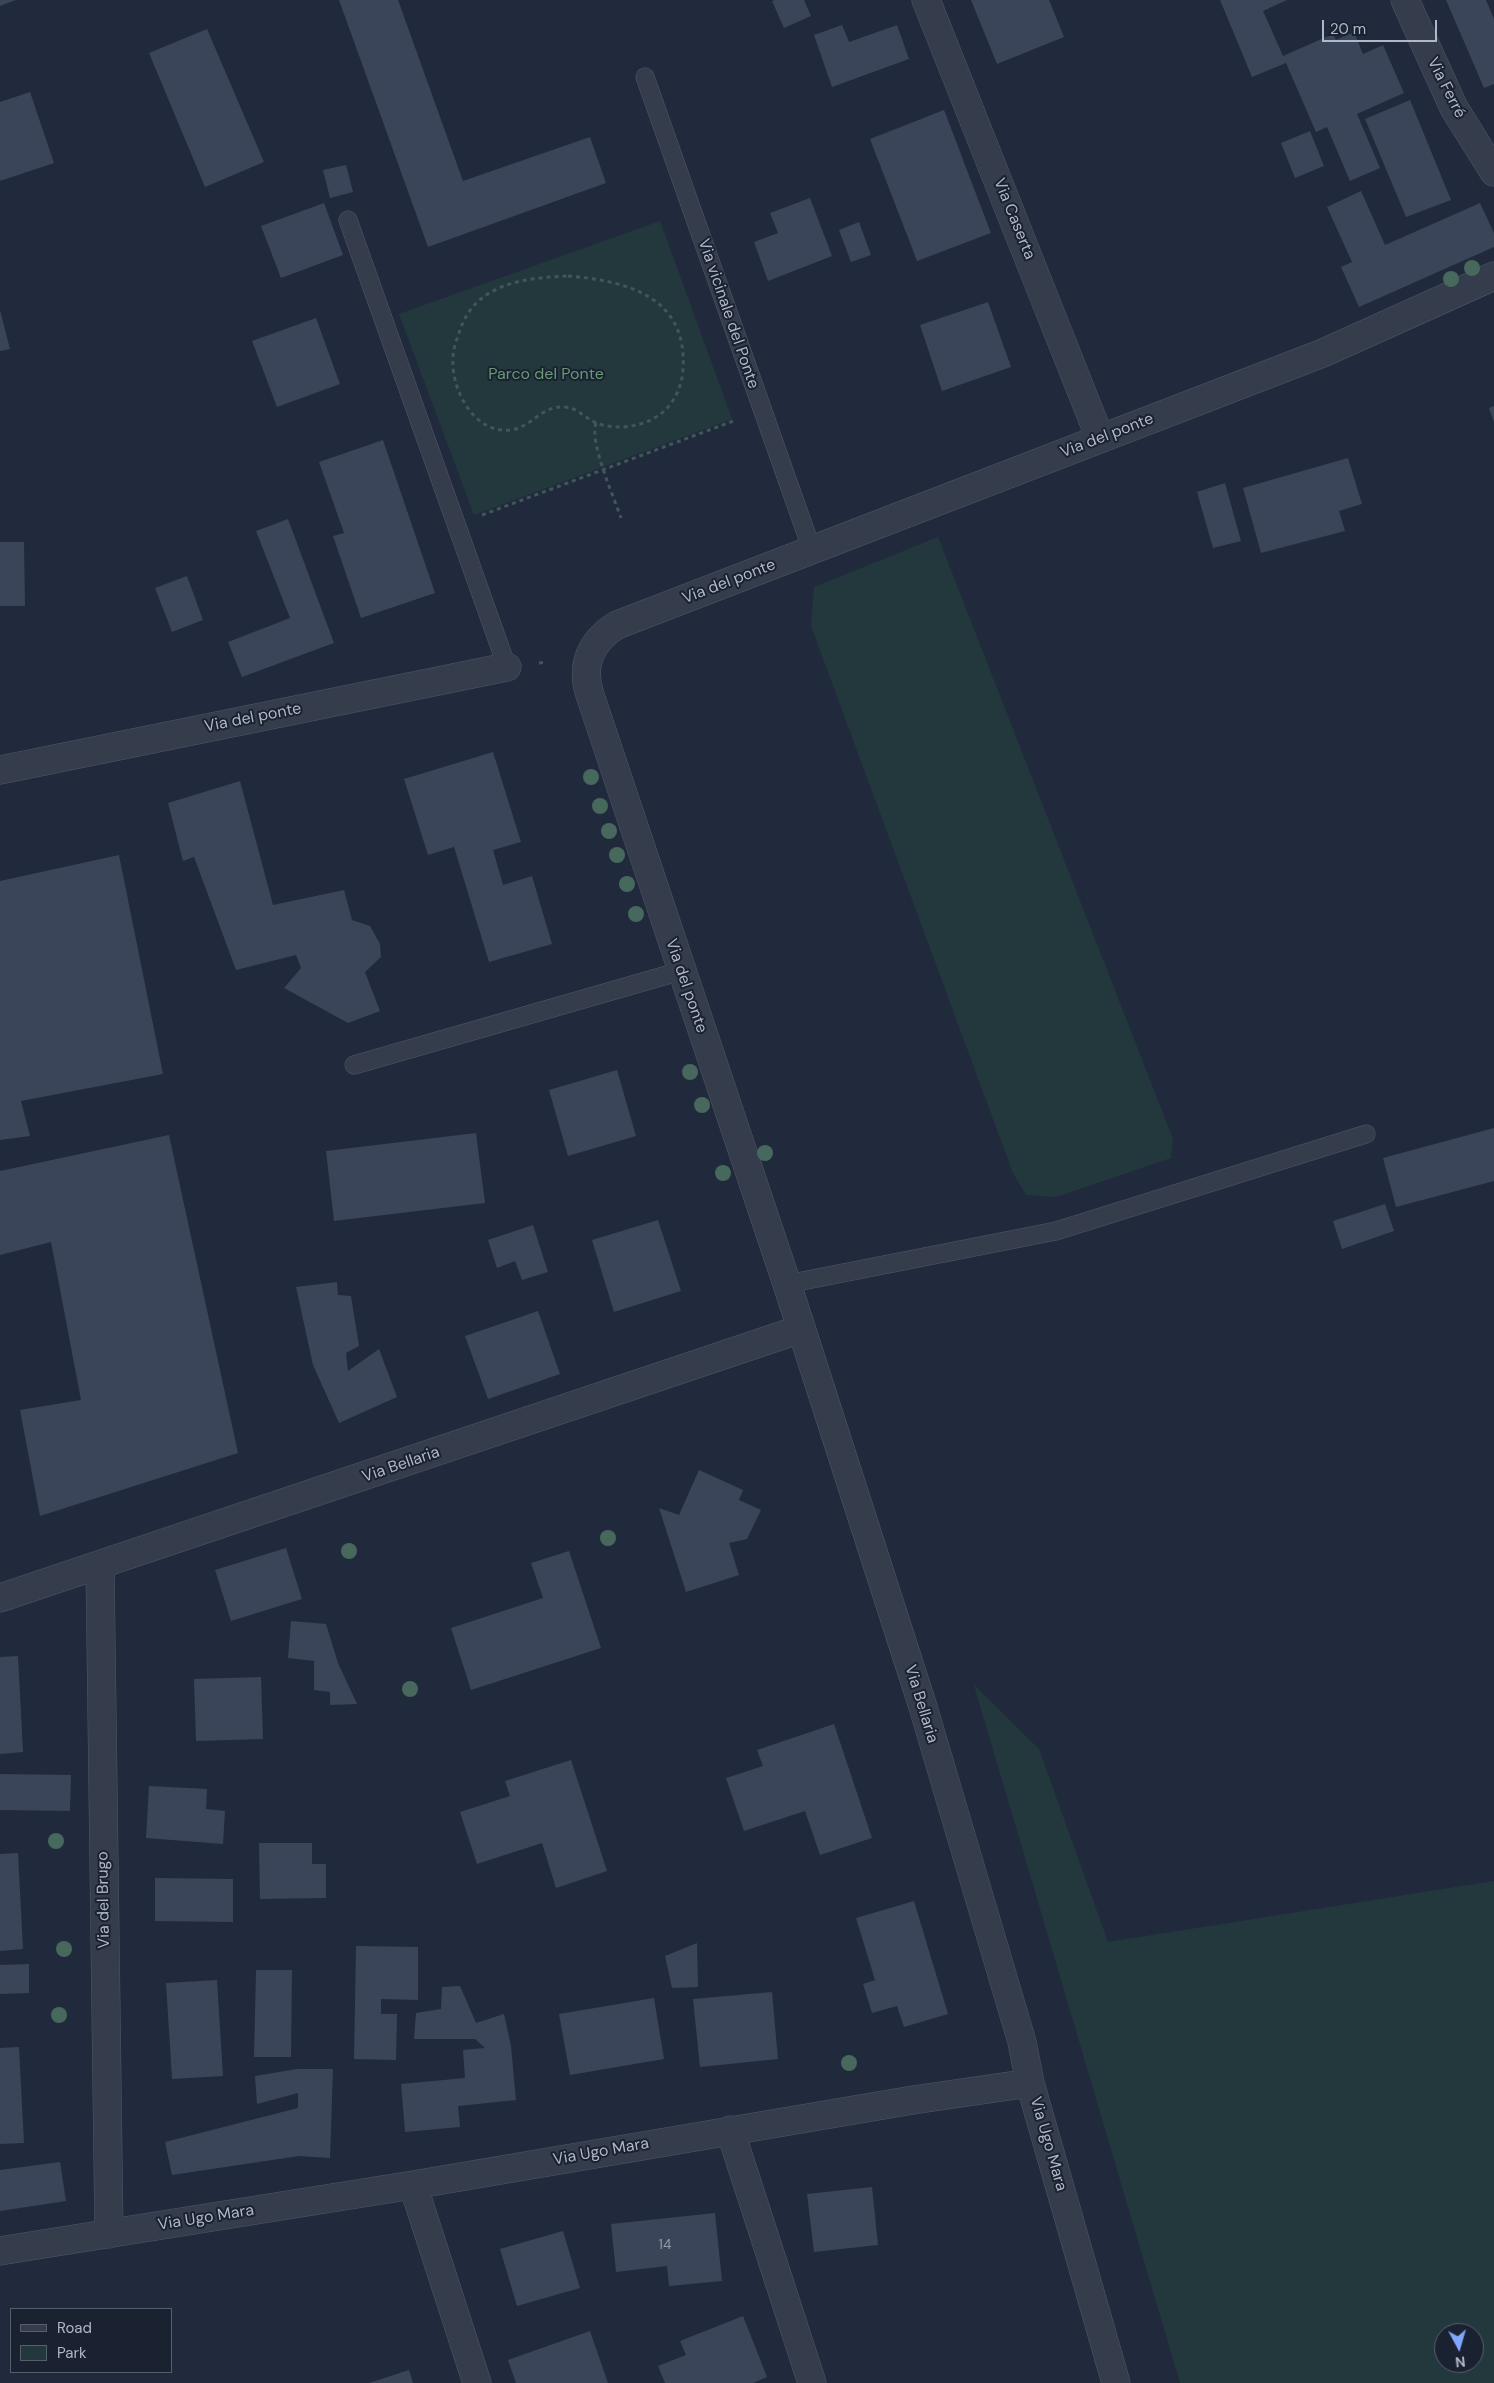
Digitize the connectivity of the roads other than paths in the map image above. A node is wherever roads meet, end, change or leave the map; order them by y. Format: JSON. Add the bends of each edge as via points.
{"nodes":[{"id":1,"x":926,"y":0,"type":"edge"},
{"id":2,"x":1405,"y":0,"type":"edge"},
{"id":3,"x":645,"y":77,"type":"dead end"},
{"id":4,"x":1494,"y":172,"type":"edge"},
{"id":5,"x":348,"y":220,"type":"dead end"},
{"id":6,"x":1494,"y":276,"type":"edge"},
{"id":7,"x":1100,"y":438,"type":"junction"},
{"id":8,"x":812,"y":550,"type":"junction"},
{"id":9,"x":507,"y":667,"type":"joint"},
{"id":10,"x":0,"y":770,"type":"edge"},
{"id":11,"x":681,"y":970,"type":"junction"},
{"id":12,"x":354,"y":1065,"type":"dead end"},
{"id":13,"x":1366,"y":1134,"type":"dead end"},
{"id":14,"x":786,"y":1284,"type":"junction"},
{"id":15,"x":801,"y":1329,"type":"junction"},
{"id":16,"x":100,"y":1565,"type":"junction"},
{"id":17,"x":0,"y":1598,"type":"edge"},
{"id":18,"x":1030,"y":2083,"type":"junction"},
{"id":19,"x":730,"y":2130,"type":"junction"},
{"id":20,"x":413,"y":2185,"type":"junction"},
{"id":21,"x":109,"y":2234,"type":"junction"},
{"id":22,"x":0,"y":2252,"type":"edge"},
{"id":23,"x":477,"y":2383,"type":"edge"},
{"id":24,"x":812,"y":2383,"type":"edge"},
{"id":25,"x":1116,"y":2383,"type":"edge"}],
"edges":[{"from":1,"to":7,"type":"street","name":"Via Caserta"},
{"from":2,"to":4,"type":"street","name":"Via Ferré","via":[[1454,108]]},
{"from":3,"to":8,"type":"lane","name":"Via vicinale del Ponte"},
{"from":5,"to":9,"type":"lane"},
{"from":6,"to":7,"type":"street","name":"Via del ponte","via":[[1351,342]]},
{"from":7,"to":8,"type":"street","name":"Via del ponte"},
{"from":8,"to":11,"type":"street","name":"Via del ponte","via":[[617,625],[599,639],[588,658],[587,686]]},
{"from":9,"to":10,"type":"street","name":"Via del ponte"},
{"from":11,"to":12,"type":"lane"},
{"from":11,"to":14,"type":"street","name":"Via del ponte"},
{"from":13,"to":14,"type":"lane","via":[[1056,1231]]},
{"from":14,"to":15,"type":"street","name":"Via Bellaria"},
{"from":15,"to":16,"type":"street","name":"Via Bellaria"},
{"from":15,"to":18,"type":"street","name":"Via Bellaria","via":[[923,1706],[1022,2042]]},
{"from":16,"to":17,"type":"street","name":"Via Bellaria"},
{"from":16,"to":21,"type":"street","name":"Via del Brugo"},
{"from":18,"to":19,"type":"street","name":"Via Ugo Mara"},
{"from":18,"to":25,"type":"street","name":"Via Ugo Mara"},
{"from":19,"to":20,"type":"street","name":"Via Ugo Mara"},
{"from":19,"to":24,"type":"street"},
{"from":20,"to":21,"type":"street","name":"Via Ugo Mara"},
{"from":20,"to":23,"type":"street"},
{"from":21,"to":22,"type":"street","name":"Via Ugo Mara"}]}
